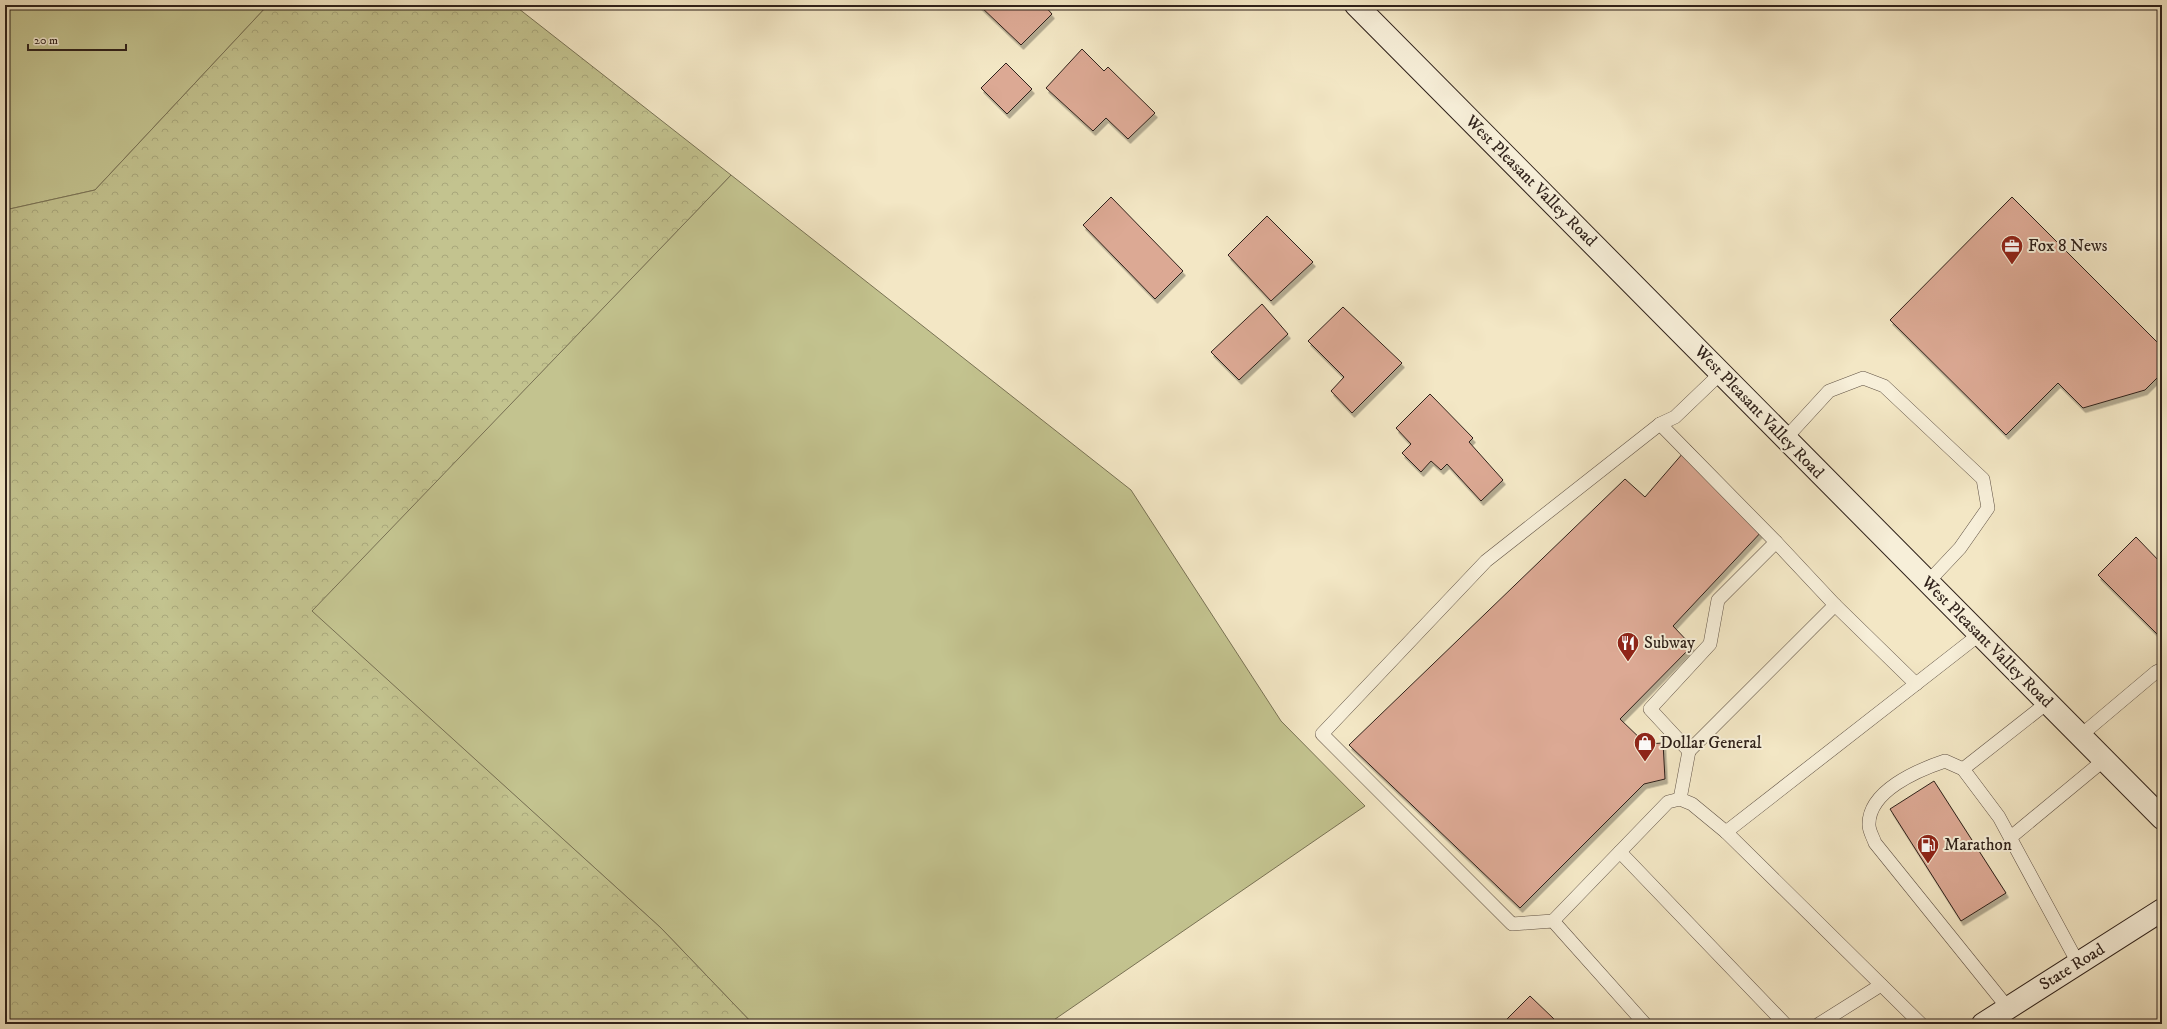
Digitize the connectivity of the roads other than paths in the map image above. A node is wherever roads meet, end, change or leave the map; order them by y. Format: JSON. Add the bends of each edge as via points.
{"nodes":[{"id":1,"x":1356,"y":5,"type":"edge"},
{"id":2,"x":1721,"y":373,"type":"junction"},
{"id":3,"x":1660,"y":424,"type":"junction"},
{"id":4,"x":1785,"y":438,"type":"junction"},
{"id":5,"x":1776,"y":542,"type":"junction"},
{"id":6,"x":1928,"y":582,"type":"junction"},
{"id":7,"x":1835,"y":605,"type":"junction"},
{"id":8,"x":1980,"y":634,"type":"junction"},
{"id":9,"x":2162,"y":669,"type":"edge"},
{"id":10,"x":1916,"y":684,"type":"junction"},
{"id":11,"x":2047,"y":703,"type":"junction"},
{"id":12,"x":2080,"y":736,"type":"junction"},
{"id":13,"x":1689,"y":751,"type":"junction"},
{"id":14,"x":2104,"y":760,"type":"junction"},
{"id":15,"x":1963,"y":769,"type":"junction"},
{"id":16,"x":1680,"y":799,"type":"junction"},
{"id":17,"x":2162,"y":818,"type":"edge"},
{"id":18,"x":1726,"y":832,"type":"junction"},
{"id":19,"x":2010,"y":837,"type":"junction"},
{"id":20,"x":1620,"y":852,"type":"junction"},
{"id":21,"x":2162,"y":910,"type":"edge"},
{"id":22,"x":1553,"y":922,"type":"junction"},
{"id":23,"x":2078,"y":963,"type":"junction"},
{"id":24,"x":1881,"y":985,"type":"junction"},
{"id":25,"x":2008,"y":1008,"type":"junction"},
{"id":26,"x":1645,"y":1024,"type":"edge"},
{"id":27,"x":1785,"y":1024,"type":"edge"},
{"id":28,"x":1819,"y":1024,"type":"edge"},
{"id":29,"x":1921,"y":1024,"type":"edge"},
{"id":30,"x":1983,"y":1024,"type":"edge"}],
"edges":[{"from":1,"to":2,"type":"main road","name":"West Pleasant Valley Road"},
{"from":2,"to":3,"type":"lane","via":[[1676,417]]},
{"from":2,"to":4,"type":"main road","name":"West Pleasant Valley Road"},
{"from":3,"to":5,"type":"lane"},
{"from":3,"to":22,"type":"lane","via":[[1486,561],[1322,734],[1512,924]]},
{"from":4,"to":6,"type":"main road","name":"West Pleasant Valley Road"},
{"from":4,"to":6,"type":"lane","via":[[1829,391],[1863,378],[1884,386],[1983,479],[1988,508],[1960,548]]},
{"from":5,"to":7,"type":"lane"},
{"from":5,"to":13,"type":"lane","via":[[1718,600],[1710,644],[1650,709]]},
{"from":6,"to":8,"type":"main road","name":"West Pleasant Valley Road"},
{"from":7,"to":10,"type":"lane"},
{"from":7,"to":13,"type":"lane"},
{"from":8,"to":10,"type":"lane"},
{"from":8,"to":11,"type":"main road","name":"West Pleasant Valley Road"},
{"from":9,"to":12,"type":"lane"},
{"from":10,"to":18,"type":"lane"},
{"from":11,"to":12,"type":"main road","name":"West Pleasant Valley Road"},
{"from":11,"to":15,"type":"lane"},
{"from":12,"to":14,"type":"main road","name":"West Pleasant Valley Road"},
{"from":13,"to":16,"type":"lane"},
{"from":14,"to":17,"type":"main road","name":"West Pleasant Valley Road"},
{"from":14,"to":19,"type":"lane"},
{"from":15,"to":19,"type":"lane","via":[[1999,817]]},
{"from":15,"to":25,"type":"lane","via":[[1945,760],[1925,767],[1886,791],[1878,799],[1870,813],[1869,826],[1875,843]]},
{"from":16,"to":18,"type":"lane","via":[[1692,804]]},
{"from":16,"to":20,"type":"lane","via":[[1668,802]]},
{"from":18,"to":24,"type":"lane"},
{"from":19,"to":23,"type":"lane"},
{"from":20,"to":22,"type":"lane"},
{"from":20,"to":27,"type":"lane"},
{"from":21,"to":23,"type":"main road","name":"State Road"},
{"from":22,"to":26,"type":"lane"},
{"from":23,"to":25,"type":"main road","name":"State Road"},
{"from":24,"to":28,"type":"lane"},
{"from":24,"to":29,"type":"lane"},
{"from":25,"to":30,"type":"main road","name":"State Road"}]}
